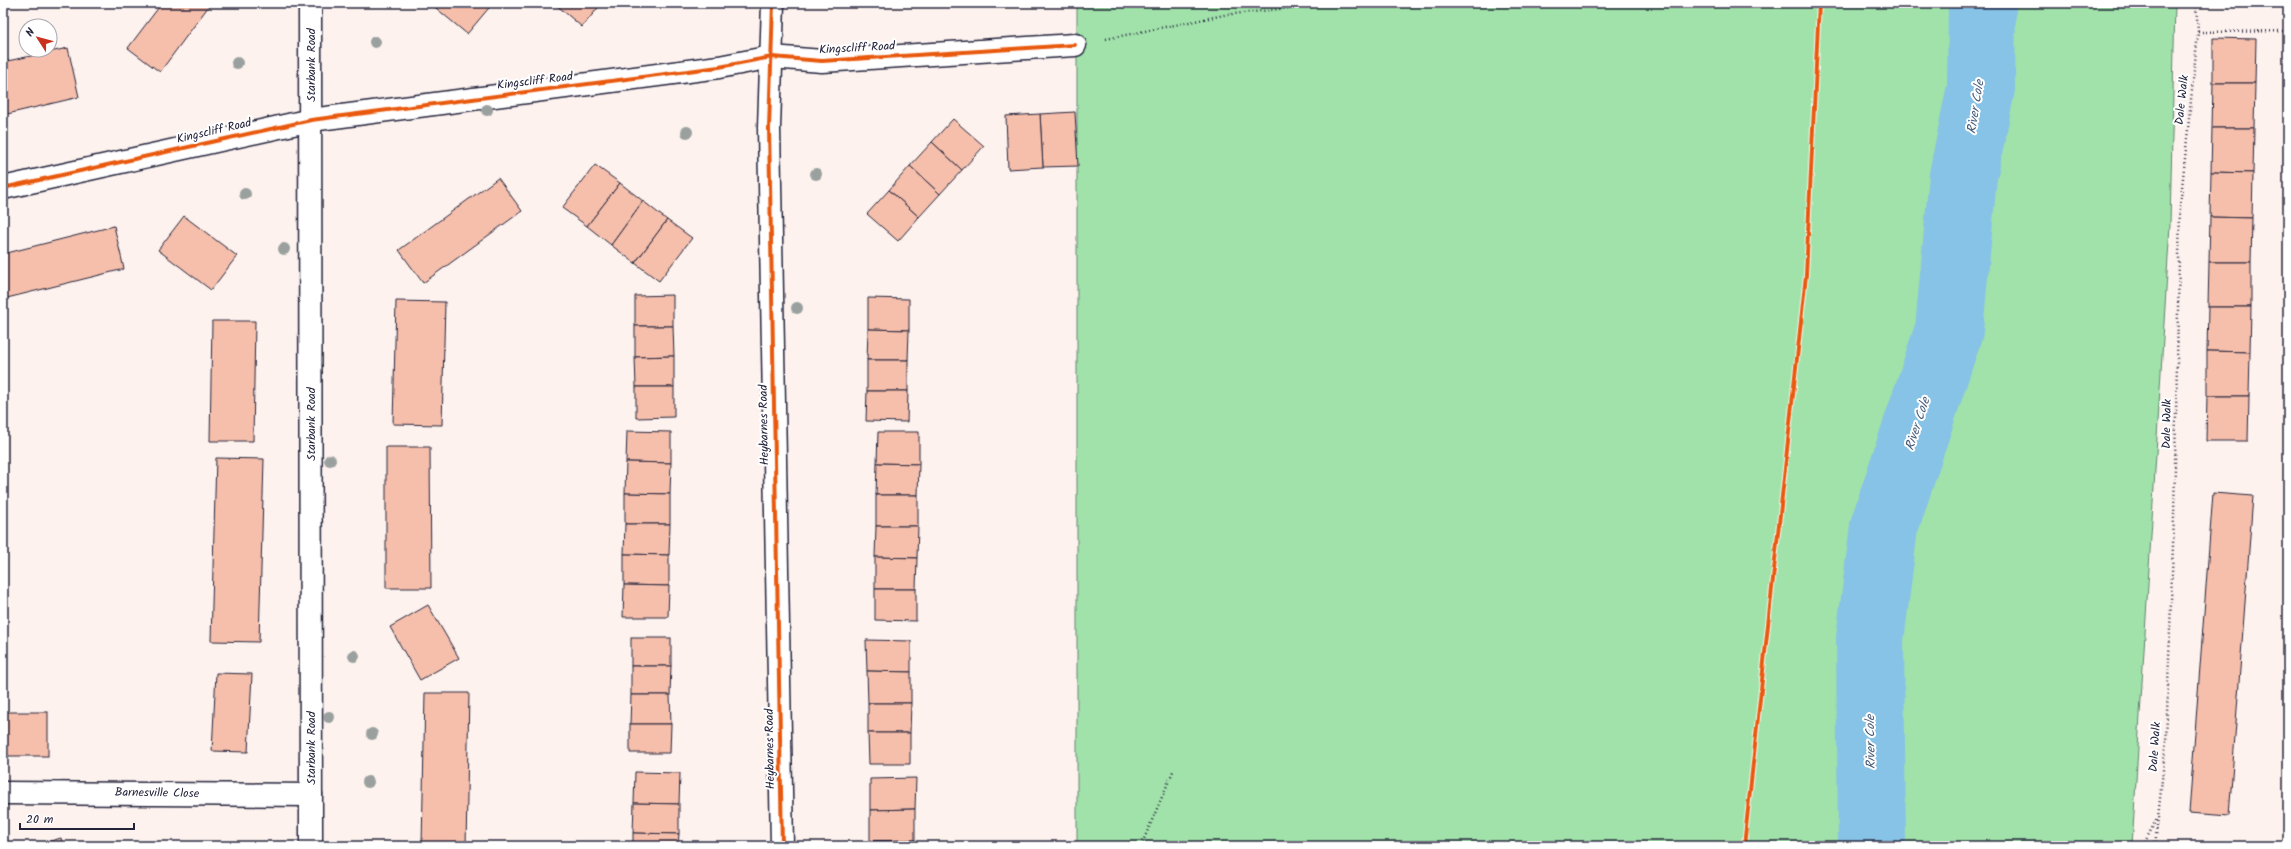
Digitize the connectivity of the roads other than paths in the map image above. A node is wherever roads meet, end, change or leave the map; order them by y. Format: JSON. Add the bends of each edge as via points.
{"nodes":[{"id":1,"x":310,"y":3,"type":"edge"},
{"id":2,"x":773,"y":3,"type":"edge"},
{"id":3,"x":1076,"y":45,"type":"road end"},
{"id":4,"x":772,"y":57,"type":"junction"},
{"id":5,"x":311,"y":120,"type":"junction"},
{"id":6,"x":3,"y":188,"type":"edge"},
{"id":7,"x":3,"y":793,"type":"edge"},
{"id":8,"x":311,"y":794,"type":"junction"},
{"id":9,"x":311,"y":846,"type":"edge"},
{"id":10,"x":782,"y":846,"type":"edge"}],
"edges":[{"from":1,"to":5,"type":"street","name":"Starbank Road"},
{"from":2,"to":4,"type":"street","name":"Heybarnes Road"},
{"from":3,"to":4,"type":"street","name":"Kingscliff Road","via":[[822,61]]},
{"from":4,"to":5,"type":"street","name":"Kingscliff Road","via":[[719,67]]},
{"from":4,"to":10,"type":"street","name":"Heybarnes Road","via":[[769,136]]},
{"from":5,"to":6,"type":"street","name":"Kingscliff Road"},
{"from":5,"to":8,"type":"street","name":"Starbank Road"},
{"from":7,"to":8,"type":"street","name":"Barnesville Close"},
{"from":8,"to":9,"type":"street","name":"Starbank Road"}]}
